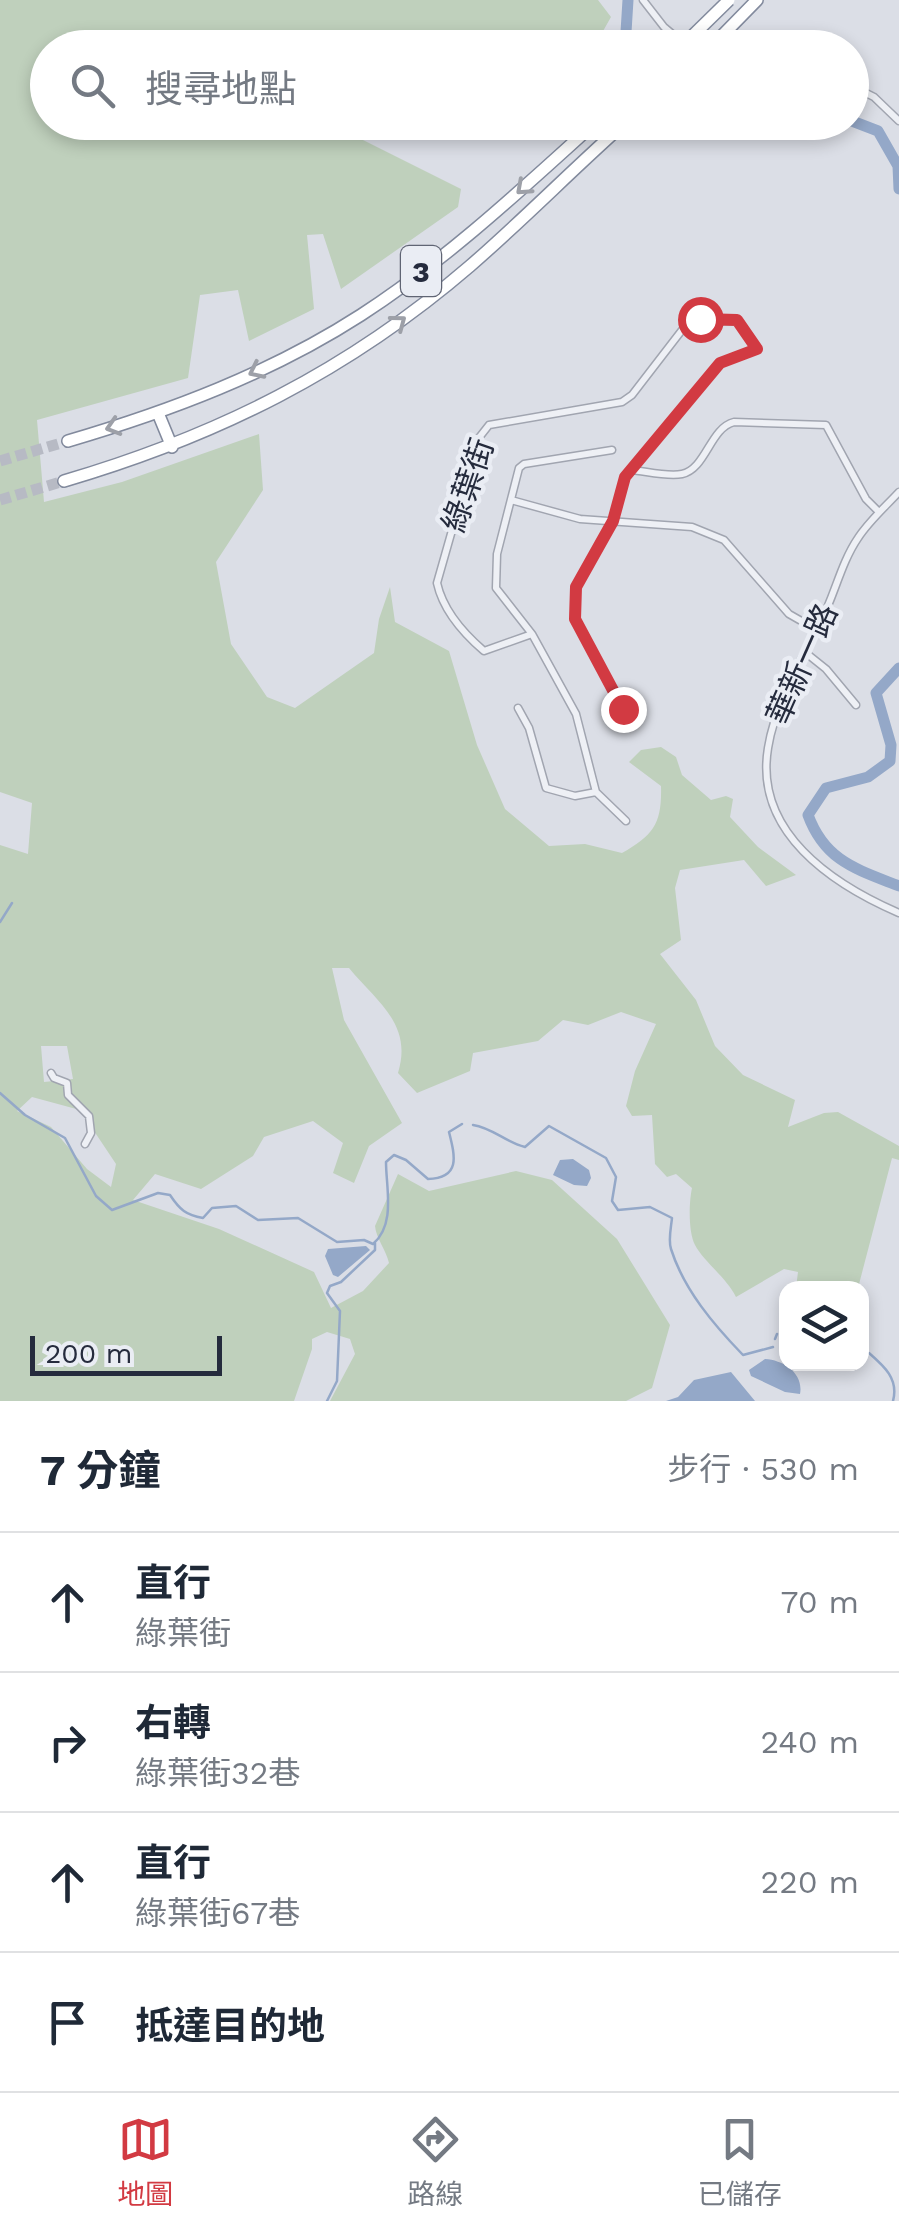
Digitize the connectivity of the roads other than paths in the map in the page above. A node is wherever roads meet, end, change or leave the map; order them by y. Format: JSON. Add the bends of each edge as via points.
{"nodes":[{"id":1,"x":643,"y":0,"type":"edge"},
{"id":2,"x":728,"y":0,"type":"edge"},
{"id":3,"x":757,"y":0,"type":"edge"},
{"id":4,"x":668,"y":30,"type":"edge"},
{"id":5,"x":698,"y":30,"type":"edge"},
{"id":6,"x":728,"y":30,"type":"edge"},
{"id":7,"x":869,"y":95,"type":"edge"},
{"id":8,"x":899,"y":120,"type":"edge"},
{"id":9,"x":576,"y":140,"type":"edge"},
{"id":10,"x":606,"y":140,"type":"edge"},
{"id":11,"x":158,"y":413,"type":"junction"},
{"id":12,"x":68,"y":441,"type":"tunnel mouth"},
{"id":13,"x":172,"y":447,"type":"junction"},
{"id":14,"x":612,"y":450,"type":"dead end"},
{"id":15,"x":631,"y":470,"type":"junction"},
{"id":16,"x":64,"y":481,"type":"tunnel mouth"},
{"id":17,"x":899,"y":492,"type":"edge"},
{"id":18,"x":512,"y":500,"type":"junction"},
{"id":19,"x":880,"y":512,"type":"junction"},
{"id":20,"x":613,"y":521,"type":"junction"},
{"id":21,"x":816,"y":630,"type":"junction"},
{"id":22,"x":532,"y":634,"type":"junction"},
{"id":23,"x":806,"y":653,"type":"junction"},
{"id":24,"x":856,"y":705,"type":"dead end"},
{"id":25,"x":518,"y":708,"type":"dead end"},
{"id":26,"x":623,"y":709,"type":"dead end"},
{"id":27,"x":596,"y":792,"type":"junction"},
{"id":28,"x":626,"y":821,"type":"dead end"},
{"id":29,"x":899,"y":913,"type":"edge"},
{"id":30,"x":51,"y":1073,"type":"dead end"},
{"id":31,"x":85,"y":1144,"type":"dead end"}],
"edges":[{"from":1,"to":4,"type":"street"},
{"from":2,"to":5,"type":"highway","bridge":true},
{"from":3,"to":6,"type":"highway"},
{"from":7,"to":8,"type":"street"},
{"from":9,"to":11,"type":"highway","number":"3","one_way":true,"via":[[380,302],[305,347]]},
{"from":13,"to":10,"type":"highway","number":"3","one_way":true,"via":[[372,342],[469,266]]},
{"from":11,"to":12,"type":"highway","number":"3","one_way":true},
{"from":11,"to":13,"type":"highway"},
{"from":13,"to":16,"type":"highway","number":"3"},
{"from":14,"to":18,"type":"street","name":"綠葉街","via":[[519,468]]},
{"from":15,"to":19,"type":"street","via":[[682,474],[725,424],[819,423],[832,433],[866,499]]},
{"from":15,"to":20,"type":"street"},
{"from":15,"to":22,"type":"street","name":"綠葉街","via":[[720,363],[757,349],[737,320],[689,322],[622,402],[489,425],[478,439],[438,583],[441,602],[484,651]]},
{"from":17,"to":19,"type":"street","name":"華新一路"},
{"from":18,"to":20,"type":"street","name":"綠葉街"},
{"from":18,"to":22,"type":"street","name":"綠葉街","via":[[497,554],[496,588]]},
{"from":19,"to":21,"type":"street","name":"華新一路","via":[[858,538]]},
{"from":20,"to":21,"type":"street","name":"綠葉街","via":[[692,527],[724,540],[789,614]]},
{"from":20,"to":26,"type":"street","via":[[576,587],[575,619]]},
{"from":21,"to":23,"type":"street","name":"華新一路"},
{"from":22,"to":27,"type":"street","via":[[576,714]]},
{"from":23,"to":24,"type":"street"},
{"from":23,"to":29,"type":"street","name":"華新一路","via":[[768,750],[773,804],[793,841],[824,870]]},
{"from":25,"to":27,"type":"street","via":[[546,788],[575,796]]},
{"from":27,"to":28,"type":"street"},
{"from":30,"to":31,"type":"street","via":[[67,1083],[68,1096],[89,1116]]}]}
